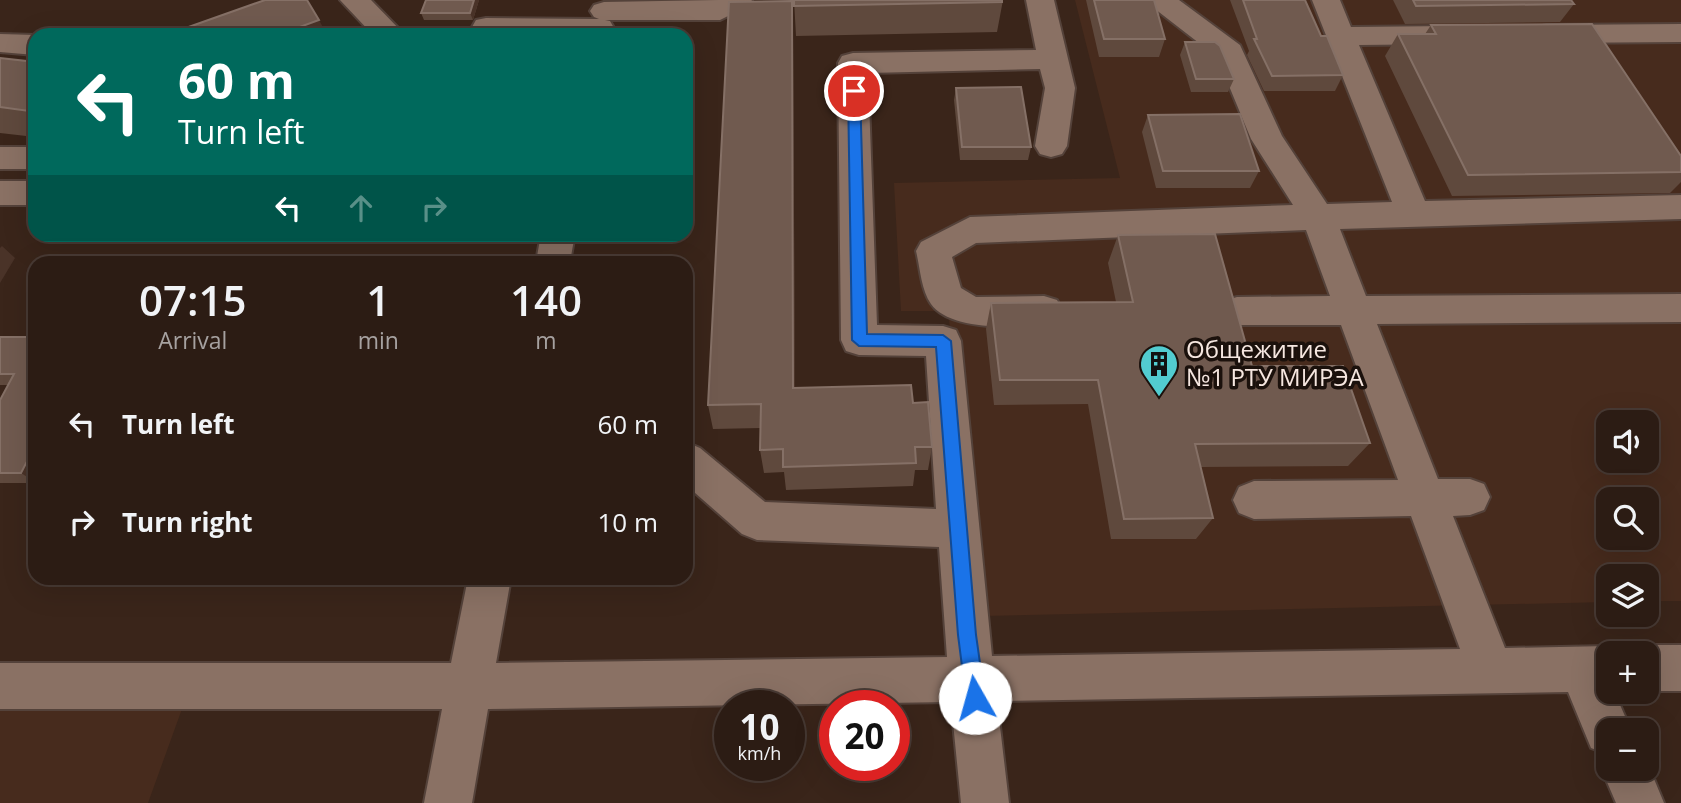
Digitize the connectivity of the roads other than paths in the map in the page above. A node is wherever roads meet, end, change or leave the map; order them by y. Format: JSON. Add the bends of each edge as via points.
{"nodes":[{"id":1,"x":354,"y":0,"type":"edge"},
{"id":2,"x":738,"y":0,"type":"edge"},
{"id":3,"x":1040,"y":0,"type":"edge"},
{"id":4,"x":1326,"y":0,"type":"edge"},
{"id":5,"x":1165,"y":4,"type":"dead end"},
{"id":6,"x":490,"y":14,"type":"edge"},
{"id":7,"x":602,"y":19,"type":"edge"},
{"id":8,"x":383,"y":28,"type":"edge"},
{"id":9,"x":469,"y":28,"type":"edge"},
{"id":10,"x":1681,"y":33,"type":"edge"},
{"id":11,"x":1340,"y":36,"type":"junction"},
{"id":12,"x":0,"y":43,"type":"edge"},
{"id":13,"x":28,"y":45,"type":"edge"},
{"id":14,"x":1053,"y":59,"type":"junction"},
{"id":15,"x":1051,"y":146,"type":"dead end"},
{"id":16,"x":0,"y":158,"type":"edge"},
{"id":17,"x":28,"y":158,"type":"edge"},
{"id":18,"x":0,"y":193,"type":"edge"},
{"id":19,"x":28,"y":193,"type":"edge"},
{"id":20,"x":1681,"y":207,"type":"edge"},
{"id":21,"x":1414,"y":214,"type":"junction"},
{"id":22,"x":1318,"y":217,"type":"junction"},
{"id":23,"x":1681,"y":308,"type":"edge"},
{"id":24,"x":1078,"y":309,"type":"edge"},
{"id":25,"x":1355,"y":309,"type":"junction"},
{"id":26,"x":1237,"y":311,"type":"edge"},
{"id":27,"x":693,"y":466,"type":"edge"},
{"id":28,"x":1425,"y":496,"type":"junction"},
{"id":29,"x":1470,"y":497,"type":"dead end"},
{"id":30,"x":1254,"y":500,"type":"dead end"},
{"id":31,"x":958,"y":529,"type":"junction"},
{"id":32,"x":488,"y":585,"type":"edge"},
{"id":33,"x":1659,"y":668,"type":"edge"},
{"id":34,"x":1681,"y":668,"type":"edge"},
{"id":35,"x":1595,"y":669,"type":"edge"},
{"id":36,"x":1491,"y":671,"type":"junction"},
{"id":37,"x":973,"y":679,"type":"junction"},
{"id":38,"x":0,"y":686,"type":"edge"},
{"id":39,"x":467,"y":687,"type":"junction"},
{"id":40,"x":1605,"y":718,"type":"edge"},
{"id":41,"x":1631,"y":781,"type":"edge"},
{"id":42,"x":448,"y":803,"type":"edge"},
{"id":43,"x":985,"y":803,"type":"edge"},
{"id":44,"x":1640,"y":803,"type":"edge"}],
"edges":[{"from":1,"to":8,"type":"street"},
{"from":2,"to":7,"type":"street","via":[[720,11]]},
{"from":3,"to":14,"type":"street"},
{"from":4,"to":11,"type":"street"},
{"from":5,"to":22,"type":"street","via":[[1230,52],[1267,139]]},
{"from":6,"to":7,"type":"street"},
{"from":6,"to":9,"type":"street"},
{"from":10,"to":11,"type":"street"},
{"from":11,"to":21,"type":"street"},
{"from":12,"to":13,"type":"street"},
{"from":14,"to":15,"type":"street","via":[[1060,88]]},
{"from":14,"to":31,"type":"street","via":[[853,63],[859,340],[943,341]]},
{"from":16,"to":17,"type":"street"},
{"from":18,"to":19,"type":"street"},
{"from":20,"to":21,"type":"street"},
{"from":21,"to":22,"type":"street"},
{"from":22,"to":24,"type":"street","via":[[970,230],[933,251],[945,297],[972,311]]},
{"from":22,"to":25,"type":"street"},
{"from":23,"to":25,"type":"street"},
{"from":25,"to":26,"type":"street"},
{"from":25,"to":28,"type":"street"},
{"from":27,"to":31,"type":"street","via":[[757,521]]},
{"from":28,"to":29,"type":"street"},
{"from":28,"to":30,"type":"street"},
{"from":28,"to":36,"type":"street"},
{"from":31,"to":37,"type":"street"},
{"from":32,"to":39,"type":"street"},
{"from":33,"to":34,"type":"street"},
{"from":35,"to":36,"type":"street"},
{"from":35,"to":40,"type":"street"},
{"from":36,"to":37,"type":"street"},
{"from":37,"to":39,"type":"street"},
{"from":37,"to":43,"type":"street"},
{"from":38,"to":39,"type":"street"},
{"from":39,"to":42,"type":"street"},
{"from":41,"to":44,"type":"street"}]}
